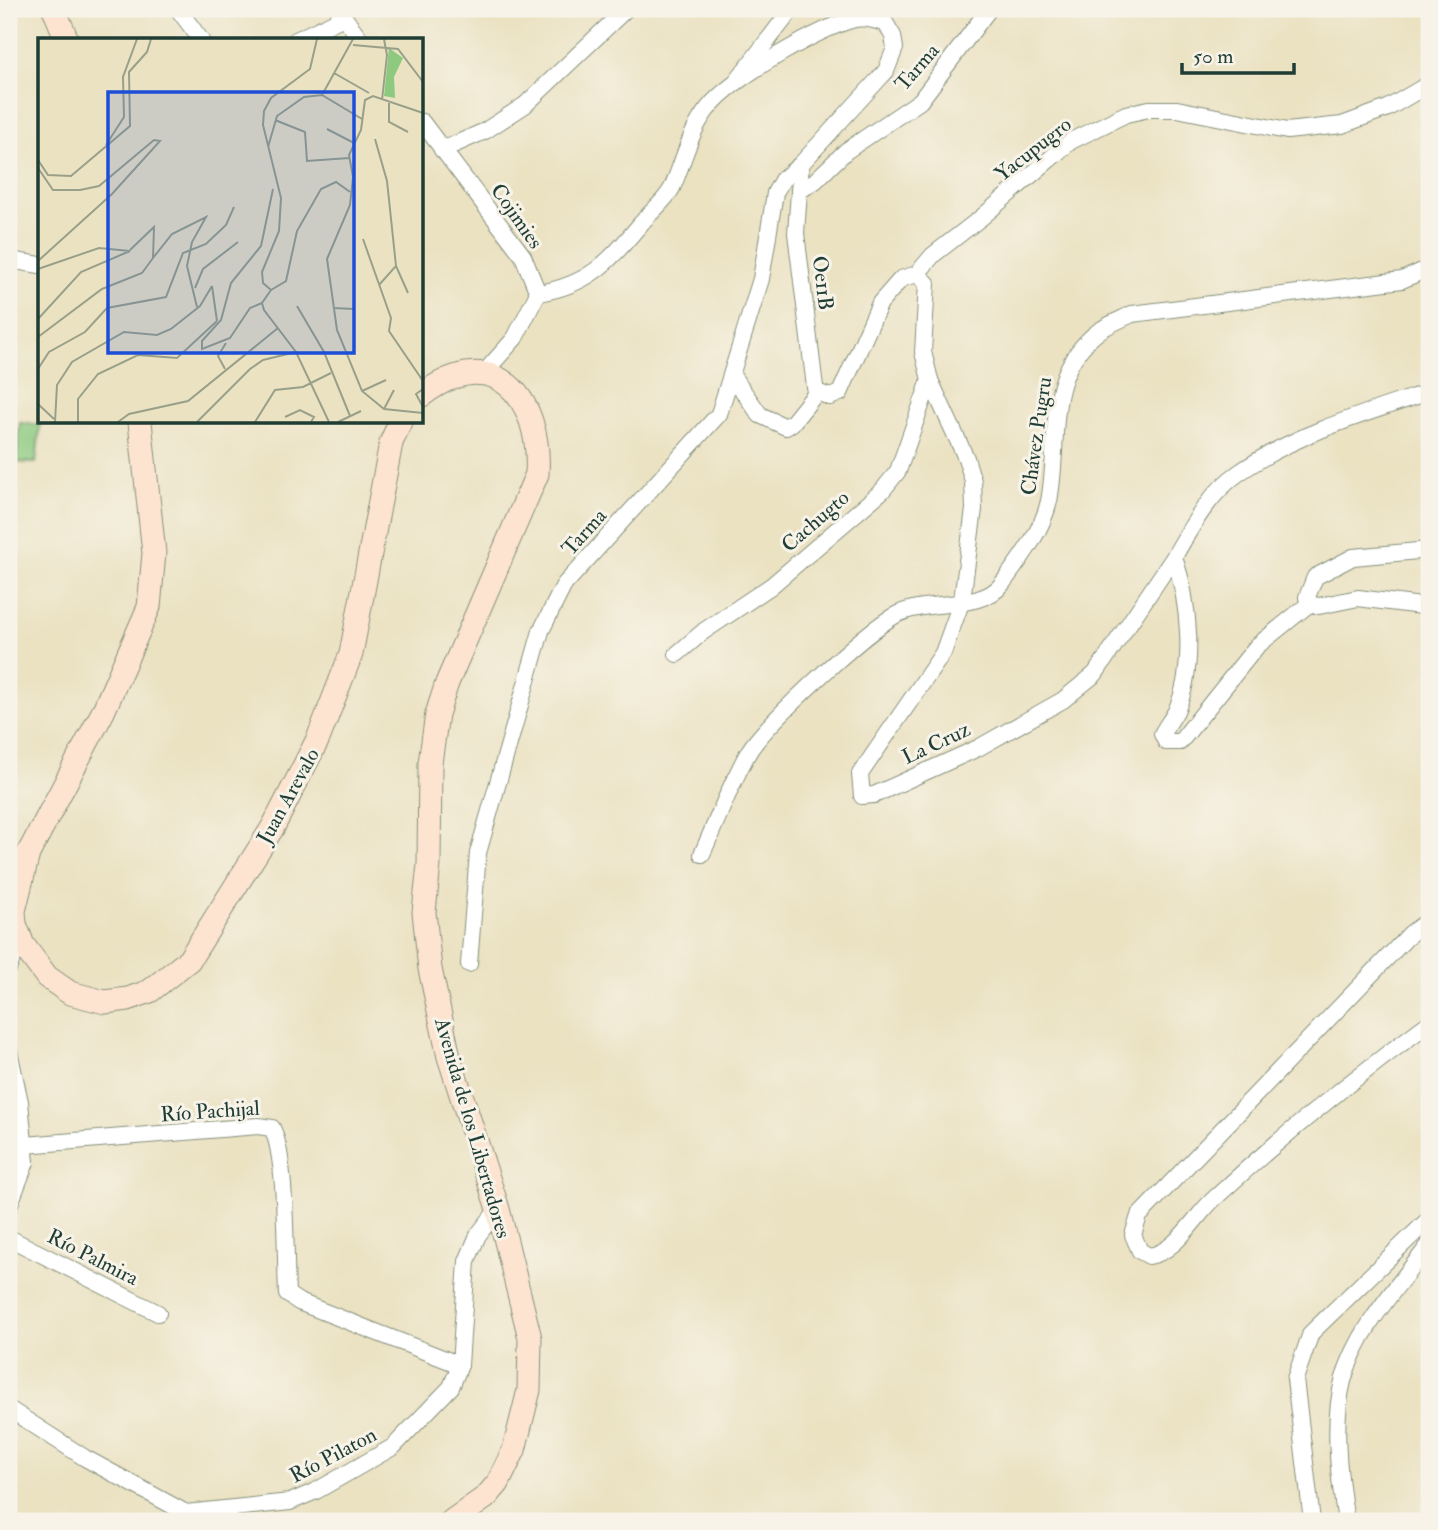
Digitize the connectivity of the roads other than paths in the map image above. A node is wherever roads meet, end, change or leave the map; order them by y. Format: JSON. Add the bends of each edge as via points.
{"nodes":[{"id":1,"x":54,"y":9,"type":"edge"},
{"id":2,"x":178,"y":9,"type":"edge"},
{"id":3,"x":626,"y":9,"type":"edge"},
{"id":4,"x":792,"y":9,"type":"edge"},
{"id":5,"x":989,"y":9,"type":"edge"},
{"id":6,"x":341,"y":13,"type":"edge"},
{"id":7,"x":66,"y":38,"type":"edge"},
{"id":8,"x":200,"y":38,"type":"edge"},
{"id":9,"x":299,"y":38,"type":"edge"},
{"id":10,"x":360,"y":38,"type":"edge"},
{"id":11,"x":1429,"y":83,"type":"edge"},
{"id":12,"x":734,"y":85,"type":"junction"},
{"id":13,"x":424,"y":125,"type":"edge"},
{"id":14,"x":442,"y":150,"type":"junction"},
{"id":15,"x":801,"y":164,"type":"junction"},
{"id":16,"x":799,"y":191,"type":"junction"},
{"id":17,"x":9,"y":260,"type":"edge"},
{"id":18,"x":38,"y":265,"type":"edge"},
{"id":19,"x":1429,"y":268,"type":"edge"},
{"id":20,"x":918,"y":274,"type":"junction"},
{"id":21,"x":538,"y":293,"type":"junction"},
{"id":22,"x":484,"y":374,"type":"junction"},
{"id":23,"x":733,"y":377,"type":"junction"},
{"id":24,"x":930,"y":380,"type":"junction"},
{"id":25,"x":424,"y":389,"type":"edge"},
{"id":26,"x":1429,"y":392,"type":"edge"},
{"id":27,"x":823,"y":395,"type":"junction"},
{"id":28,"x":140,"y":424,"type":"edge"},
{"id":29,"x":399,"y":424,"type":"edge"},
{"id":30,"x":1429,"y":550,"type":"edge"},
{"id":31,"x":1174,"y":557,"type":"junction"},
{"id":32,"x":962,"y":600,"type":"junction"},
{"id":33,"x":1309,"y":604,"type":"junction"},
{"id":34,"x":1429,"y":607,"type":"edge"},
{"id":35,"x":677,"y":654,"type":"dead end"},
{"id":36,"x":702,"y":854,"type":"dead end"},
{"id":37,"x":1429,"y":919,"type":"edge"},
{"id":38,"x":23,"y":945,"type":"junction"},
{"id":39,"x":469,"y":964,"type":"dead end"},
{"id":40,"x":9,"y":967,"type":"edge"},
{"id":41,"x":1429,"y":1023,"type":"edge"},
{"id":42,"x":9,"y":1051,"type":"edge"},
{"id":43,"x":25,"y":1145,"type":"junction"},
{"id":44,"x":9,"y":1206,"type":"edge"},
{"id":45,"x":498,"y":1209,"type":"junction"},
{"id":46,"x":1429,"y":1219,"type":"edge"},
{"id":47,"x":9,"y":1238,"type":"edge"},
{"id":48,"x":1429,"y":1245,"type":"edge"},
{"id":49,"x":158,"y":1313,"type":"dead end"},
{"id":50,"x":460,"y":1365,"type":"junction"},
{"id":51,"x":9,"y":1409,"type":"edge"},
{"id":52,"x":180,"y":1517,"type":"edge"},
{"id":53,"x":452,"y":1521,"type":"edge"},
{"id":54,"x":1312,"y":1521,"type":"edge"},
{"id":55,"x":1346,"y":1521,"type":"edge"}],
"edges":[{"from":1,"to":7,"type":"street"},
{"from":2,"to":8,"type":"street"},
{"from":3,"to":14,"type":"street","via":[[525,105],[485,131]]},
{"from":4,"to":12,"type":"street"},
{"from":5,"to":16,"type":"street","name":"Tarma","via":[[920,101],[846,151]]},
{"from":6,"to":9,"type":"street"},
{"from":6,"to":10,"type":"street"},
{"from":11,"to":20,"type":"street","name":"Yacupugro","via":[[1388,108],[1342,125],[1287,131],[1177,109],[1126,114],[1071,141],[933,255]]},
{"from":12,"to":15,"type":"street","name":"Tarma","via":[[815,34],[857,18],[886,24],[895,48],[886,71]]},
{"from":12,"to":21,"type":"street","via":[[709,107],[696,128],[670,191],[607,263],[562,290]]},
{"from":13,"to":14,"type":"street","name":"Cojimies"},
{"from":14,"to":21,"type":"street","name":"Cojimies","via":[[523,256]]},
{"from":15,"to":16,"type":"street","name":"Oe11B"},
{"from":15,"to":23,"type":"street","name":"Tarma","via":[[775,193],[761,279]]},
{"from":16,"to":27,"type":"street","name":"Oe11B","via":[[796,233]]},
{"from":17,"to":18,"type":"street"},
{"from":19,"to":32,"type":"street","name":"Chávez Pugru","via":[[1402,280],[1132,314],[1100,330],[1072,359],[1060,385],[1049,502],[1041,523],[1000,586],[985,599]]},
{"from":20,"to":24,"type":"street","via":[[927,283],[923,352]]},
{"from":20,"to":27,"type":"street","name":"Yacupugro","via":[[901,279],[880,303],[839,393]]},
{"from":21,"to":22,"type":"street","via":[[514,338]]},
{"from":22,"to":25,"type":"street","via":[[452,375]]},
{"from":22,"to":45,"type":"street","name":"Avenida de los Libertadores","via":[[508,385],[530,412],[538,438],[537,474],[437,714],[430,763],[424,912],[430,969],[449,1057]]},
{"from":23,"to":27,"type":"street","name":"Yacupugro","via":[[760,415],[786,427]]},
{"from":23,"to":39,"type":"street","name":"Tarma","via":[[719,414],[565,584],[541,631],[478,853]]},
{"from":24,"to":32,"type":"street","via":[[973,481],[974,509]]},
{"from":24,"to":35,"type":"street","name":"Cachugto","via":[[898,471],[882,491],[771,586]]},
{"from":26,"to":31,"type":"street","via":[[1291,444],[1238,472],[1204,507]]},
{"from":28,"to":38,"type":"street","via":[[153,553],[149,607],[103,712],[28,853],[14,911]]},
{"from":29,"to":38,"type":"street","name":"Juan Arevalo","via":[[391,443],[351,654],[329,714],[273,827],[197,949],[161,985],[128,999],[105,1002],[58,986]]},
{"from":30,"to":33,"type":"street","via":[[1353,557],[1328,568],[1309,586]]},
{"from":31,"to":32,"type":"street","name":"La Cruz","via":[[1095,674],[1063,700],[978,748],[874,795],[862,796],[860,774],[943,653]]},
{"from":31,"to":33,"type":"street","via":[[1187,614],[1188,659],[1177,710],[1163,734],[1166,742],[1180,742],[1257,646]]},
{"from":32,"to":36,"type":"street","name":"Chávez Pugru","via":[[895,615],[779,717],[749,751]]},
{"from":33,"to":34,"type":"street","via":[[1358,598]]},
{"from":37,"to":41,"type":"street","via":[[1139,1216],[1133,1235],[1140,1251],[1149,1256],[1166,1250],[1214,1198],[1346,1083]]},
{"from":38,"to":40,"type":"street"},
{"from":42,"to":43,"type":"street"},
{"from":43,"to":44,"type":"street","via":[[26,1162]]},
{"from":43,"to":50,"type":"street","name":"Río Pachijal","via":[[272,1128],[281,1170],[287,1294]]},
{"from":45,"to":50,"type":"street","name":"Río Pilaton","via":[[478,1235],[467,1261]]},
{"from":45,"to":53,"type":"street","name":"Avenida de los Libertadores","via":[[530,1338],[529,1390],[514,1450],[498,1483]]},
{"from":46,"to":54,"type":"street","via":[[1311,1333],[1295,1379]]},
{"from":47,"to":49,"type":"street","name":"Río Palmira"},
{"from":48,"to":55,"type":"street","via":[[1359,1344],[1343,1381],[1338,1442]]},
{"from":50,"to":52,"type":"street","name":"Río Pilaton","via":[[451,1387],[393,1447],[342,1478],[290,1502]]},
{"from":51,"to":52,"type":"street","name":"Río Pilaton"}]}
